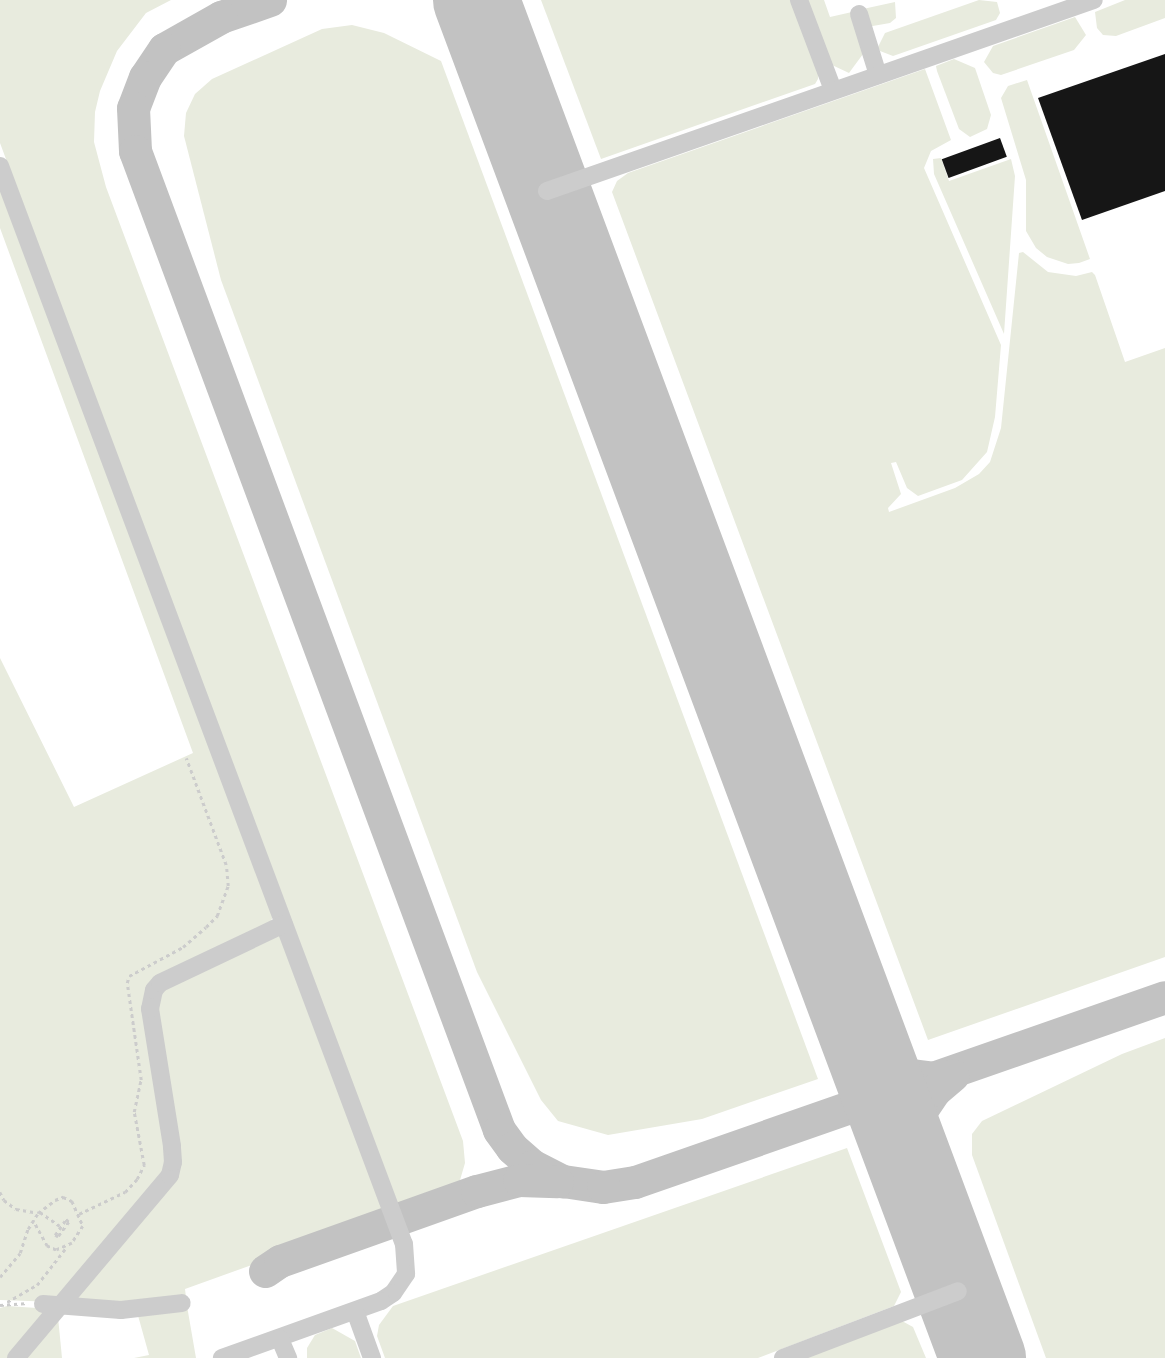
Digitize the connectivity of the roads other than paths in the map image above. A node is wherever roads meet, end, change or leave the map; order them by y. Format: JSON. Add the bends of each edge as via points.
{"nodes":[{"id":1,"x":799,"y":0,"type":"edge"},
{"id":2,"x":1094,"y":0,"type":"edge"},
{"id":3,"x":859,"y":14,"type":"dead end"},
{"id":4,"x":878,"y":75,"type":"junction"},
{"id":5,"x":833,"y":90,"type":"junction"},
{"id":6,"x":0,"y":166,"type":"edge"},
{"id":7,"x":547,"y":191,"type":"dead end"},
{"id":8,"x":284,"y":924,"type":"junction"},
{"id":9,"x":958,"y":1291,"type":"dead end"},
{"id":10,"x":182,"y":1303,"type":"dead end"},
{"id":11,"x":51,"y":1304,"type":"junction"},
{"id":12,"x":355,"y":1311,"type":"junction"},
{"id":13,"x":281,"y":1339,"type":"junction"},
{"id":14,"x":16,"y":1358,"type":"edge"},
{"id":15,"x":222,"y":1358,"type":"edge"},
{"id":16,"x":288,"y":1358,"type":"edge"},
{"id":17,"x":372,"y":1358,"type":"edge"},
{"id":18,"x":783,"y":1358,"type":"edge"}],
"edges":[{"from":1,"to":5,"type":"lane"},
{"from":2,"to":4,"type":"lane"},
{"from":3,"to":4,"type":"lane"},
{"from":4,"to":5,"type":"lane"},
{"from":5,"to":7,"type":"lane"},
{"from":6,"to":8,"type":"lane"},
{"from":8,"to":11,"type":"lane","via":[[160,983],[154,990],[150,1009],[172,1146],[170,1175]]},
{"from":8,"to":12,"type":"lane","via":[[404,1244],[407,1262],[400,1284],[381,1301]]},
{"from":9,"to":18,"type":"lane"},
{"from":10,"to":11,"type":"lane","via":[[121,1310]]},
{"from":11,"to":14,"type":"lane"},
{"from":12,"to":13,"type":"lane"},
{"from":12,"to":17,"type":"lane"},
{"from":13,"to":15,"type":"lane"},
{"from":13,"to":16,"type":"lane"}]}
